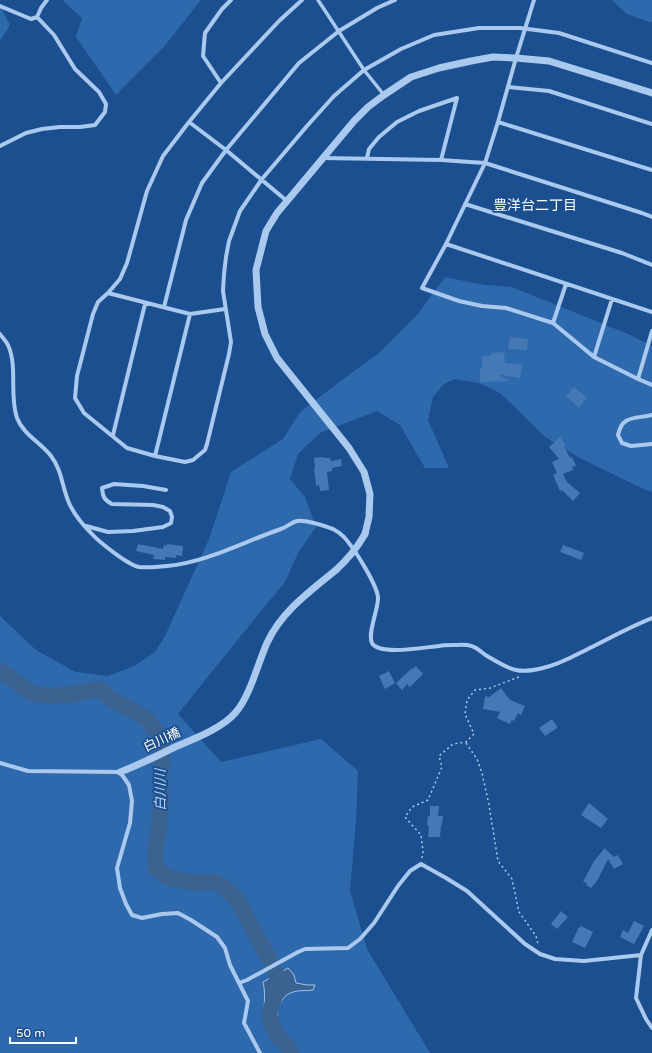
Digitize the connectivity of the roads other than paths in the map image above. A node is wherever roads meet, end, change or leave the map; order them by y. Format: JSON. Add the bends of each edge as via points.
{"nodes":[{"id":1,"x":47,"y":0,"type":"edge"},
{"id":2,"x":230,"y":0,"type":"edge"},
{"id":3,"x":302,"y":0,"type":"edge"},
{"id":4,"x":318,"y":0,"type":"edge"},
{"id":5,"x":395,"y":0,"type":"edge"},
{"id":6,"x":534,"y":0,"type":"edge"},
{"id":7,"x":0,"y":6,"type":"edge"},
{"id":8,"x":37,"y":17,"type":"junction"},
{"id":9,"x":525,"y":29,"type":"junction"},
{"id":10,"x":339,"y":31,"type":"junction"},
{"id":11,"x":516,"y":58,"type":"junction"},
{"id":12,"x":652,"y":63,"type":"edge"},
{"id":13,"x":364,"y":70,"type":"junction"},
{"id":14,"x":221,"y":83,"type":"junction"},
{"id":15,"x":508,"y":87,"type":"junction"},
{"id":16,"x":652,"y":93,"type":"edge"},
{"id":17,"x":384,"y":95,"type":"junction"},
{"id":18,"x":189,"y":122,"type":"junction"},
{"id":19,"x":498,"y":122,"type":"junction"},
{"id":20,"x":652,"y":124,"type":"edge"},
{"id":21,"x":0,"y":146,"type":"edge"},
{"id":22,"x":226,"y":150,"type":"junction"},
{"id":23,"x":323,"y":158,"type":"junction"},
{"id":24,"x":367,"y":158,"type":"junction"},
{"id":25,"x":441,"y":160,"type":"junction"},
{"id":26,"x":485,"y":163,"type":"junction"},
{"id":27,"x":652,"y":170,"type":"edge"},
{"id":28,"x":262,"y":179,"type":"junction"},
{"id":29,"x":287,"y":201,"type":"junction"},
{"id":30,"x":465,"y":204,"type":"junction"},
{"id":31,"x":652,"y":217,"type":"edge"},
{"id":32,"x":446,"y":244,"type":"junction"},
{"id":33,"x":652,"y":265,"type":"edge"},
{"id":34,"x":566,"y":284,"type":"junction"},
{"id":35,"x":108,"y":293,"type":"junction"},
{"id":36,"x":612,"y":299,"type":"junction"},
{"id":37,"x":145,"y":304,"type":"junction"},
{"id":38,"x":164,"y":308,"type":"junction"},
{"id":39,"x":226,"y":309,"type":"junction"},
{"id":40,"x":652,"y":312,"type":"edge"},
{"id":41,"x":190,"y":314,"type":"junction"},
{"id":42,"x":553,"y":323,"type":"junction"},
{"id":43,"x":652,"y":331,"type":"edge"},
{"id":44,"x":0,"y":334,"type":"edge"},
{"id":45,"x":594,"y":357,"type":"junction"},
{"id":46,"x":638,"y":379,"type":"junction"},
{"id":47,"x":652,"y":385,"type":"edge"},
{"id":48,"x":652,"y":415,"type":"edge"},
{"id":49,"x":113,"y":435,"type":"junction"},
{"id":50,"x":652,"y":444,"type":"edge"},
{"id":51,"x":155,"y":456,"type":"junction"},
{"id":52,"x":166,"y":490,"type":"dead end"},
{"id":53,"x":86,"y":526,"type":"junction"},
{"id":54,"x":652,"y":618,"type":"edge"},
{"id":55,"x":0,"y":762,"type":"edge"},
{"id":56,"x":120,"y":772,"type":"junction"},
{"id":57,"x":652,"y":930,"type":"edge"},
{"id":58,"x":641,"y":954,"type":"junction"},
{"id":59,"x":239,"y":983,"type":"junction"},
{"id":60,"x":652,"y":1028,"type":"edge"},
{"id":61,"x":260,"y":1053,"type":"edge"}],
"edges":[{"from":1,"to":8,"type":"street"},
{"from":2,"to":14,"type":"street","via":[[205,33],[203,56]]},
{"from":3,"to":14,"type":"street","via":[[278,21]]},
{"from":4,"to":10,"type":"street"},
{"from":5,"to":10,"type":"street"},
{"from":6,"to":9,"type":"street"},
{"from":7,"to":8,"type":"street","via":[[31,19]]},
{"from":8,"to":21,"type":"street","via":[[54,35],[75,69],[99,92],[106,104],[105,112],[95,125],[42,129],[26,133]]},
{"from":9,"to":11,"type":"street"},
{"from":9,"to":12,"type":"street","via":[[559,33]]},
{"from":9,"to":13,"type":"street","via":[[479,28],[434,35],[400,49]]},
{"from":10,"to":13,"type":"street"},
{"from":10,"to":22,"type":"street","via":[[299,63]]},
{"from":11,"to":15,"type":"street"},
{"from":11,"to":16,"type":"street","name":"白川橋","via":[[549,61]]},
{"from":11,"to":17,"type":"street","name":"白川橋","via":[[493,57],[439,68],[411,78]]},
{"from":13,"to":17,"type":"street"},
{"from":13,"to":28,"type":"street","via":[[334,96]]},
{"from":14,"to":18,"type":"street"},
{"from":15,"to":19,"type":"street"},
{"from":15,"to":20,"type":"street","via":[[549,91]]},
{"from":17,"to":23,"type":"street","name":"白川橋","via":[[354,121]]},
{"from":18,"to":22,"type":"street"},
{"from":18,"to":35,"type":"street","via":[[163,156],[147,191],[127,263],[120,279]]},
{"from":19,"to":26,"type":"street"},
{"from":19,"to":27,"type":"street"},
{"from":22,"to":28,"type":"street"},
{"from":22,"to":38,"type":"street","via":[[202,183],[186,220]]},
{"from":23,"to":24,"type":"street"},
{"from":23,"to":29,"type":"street","name":"白川橋"},
{"from":24,"to":25,"type":"street"},
{"from":24,"to":25,"type":"street","via":[[369,149],[379,137],[397,122],[419,111],[457,98]]},
{"from":25,"to":26,"type":"street"},
{"from":26,"to":30,"type":"street"},
{"from":26,"to":31,"type":"street"},
{"from":28,"to":29,"type":"street"},
{"from":28,"to":39,"type":"street","via":[[240,211],[229,241],[223,291]]},
{"from":29,"to":56,"type":"street","name":"白川橋","bridge":true,"via":[[266,231],[256,270],[258,307],[265,334],[277,358],[346,444],[364,472],[370,494],[365,534],[351,556],[282,619],[268,642],[245,698],[236,712],[205,734]]},
{"from":30,"to":32,"type":"street"},
{"from":30,"to":33,"type":"street","via":[[622,253]]},
{"from":32,"to":34,"type":"street"},
{"from":32,"to":42,"type":"street","via":[[422,288],[459,301],[506,308]]},
{"from":34,"to":36,"type":"street"},
{"from":34,"to":42,"type":"street"},
{"from":35,"to":37,"type":"street"},
{"from":35,"to":49,"type":"street","via":[[98,302],[93,314],[77,376],[75,398],[84,413]]},
{"from":36,"to":40,"type":"street"},
{"from":36,"to":45,"type":"street"},
{"from":37,"to":38,"type":"street"},
{"from":37,"to":49,"type":"street"},
{"from":38,"to":41,"type":"street"},
{"from":39,"to":41,"type":"street"},
{"from":39,"to":51,"type":"street","via":[[231,342],[230,354],[207,444],[197,457],[185,462]]},
{"from":41,"to":51,"type":"street"},
{"from":42,"to":45,"type":"street"},
{"from":43,"to":46,"type":"street"},
{"from":44,"to":53,"type":"street","via":[[8,346],[15,410],[21,426],[58,466],[69,504]]},
{"from":45,"to":46,"type":"street"},
{"from":46,"to":47,"type":"street"},
{"from":48,"to":50,"type":"street","via":[[626,420],[619,426],[618,434],[622,443],[631,446]]},
{"from":49,"to":51,"type":"street","via":[[127,448]]},
{"from":52,"to":53,"type":"street","via":[[114,484],[102,488],[106,501],[112,504],[153,504],[170,511],[171,523],[163,527],[108,532]]},
{"from":53,"to":54,"type":"street","via":[[91,533],[134,566],[154,568],[206,558],[296,521],[310,521],[343,535],[364,567],[378,598],[372,627],[371,641],[374,645],[393,650],[440,645],[472,646],[517,671],[545,668],[564,662]]},
{"from":55,"to":56,"type":"street","via":[[28,770]]},
{"from":56,"to":59,"type":"street","via":[[129,784],[132,801],[130,823],[117,868],[120,888],[132,915],[142,918],[178,913],[191,920],[217,937],[225,948]]},
{"from":57,"to":58,"type":"street"},
{"from":58,"to":59,"type":"street","via":[[584,961],[555,959],[540,954],[525,944],[467,891],[421,864],[410,871],[374,923],[348,948],[305,949]]},
{"from":58,"to":60,"type":"street","via":[[636,998]]},
{"from":59,"to":61,"type":"street","via":[[248,1001],[244,1023]]}]}
